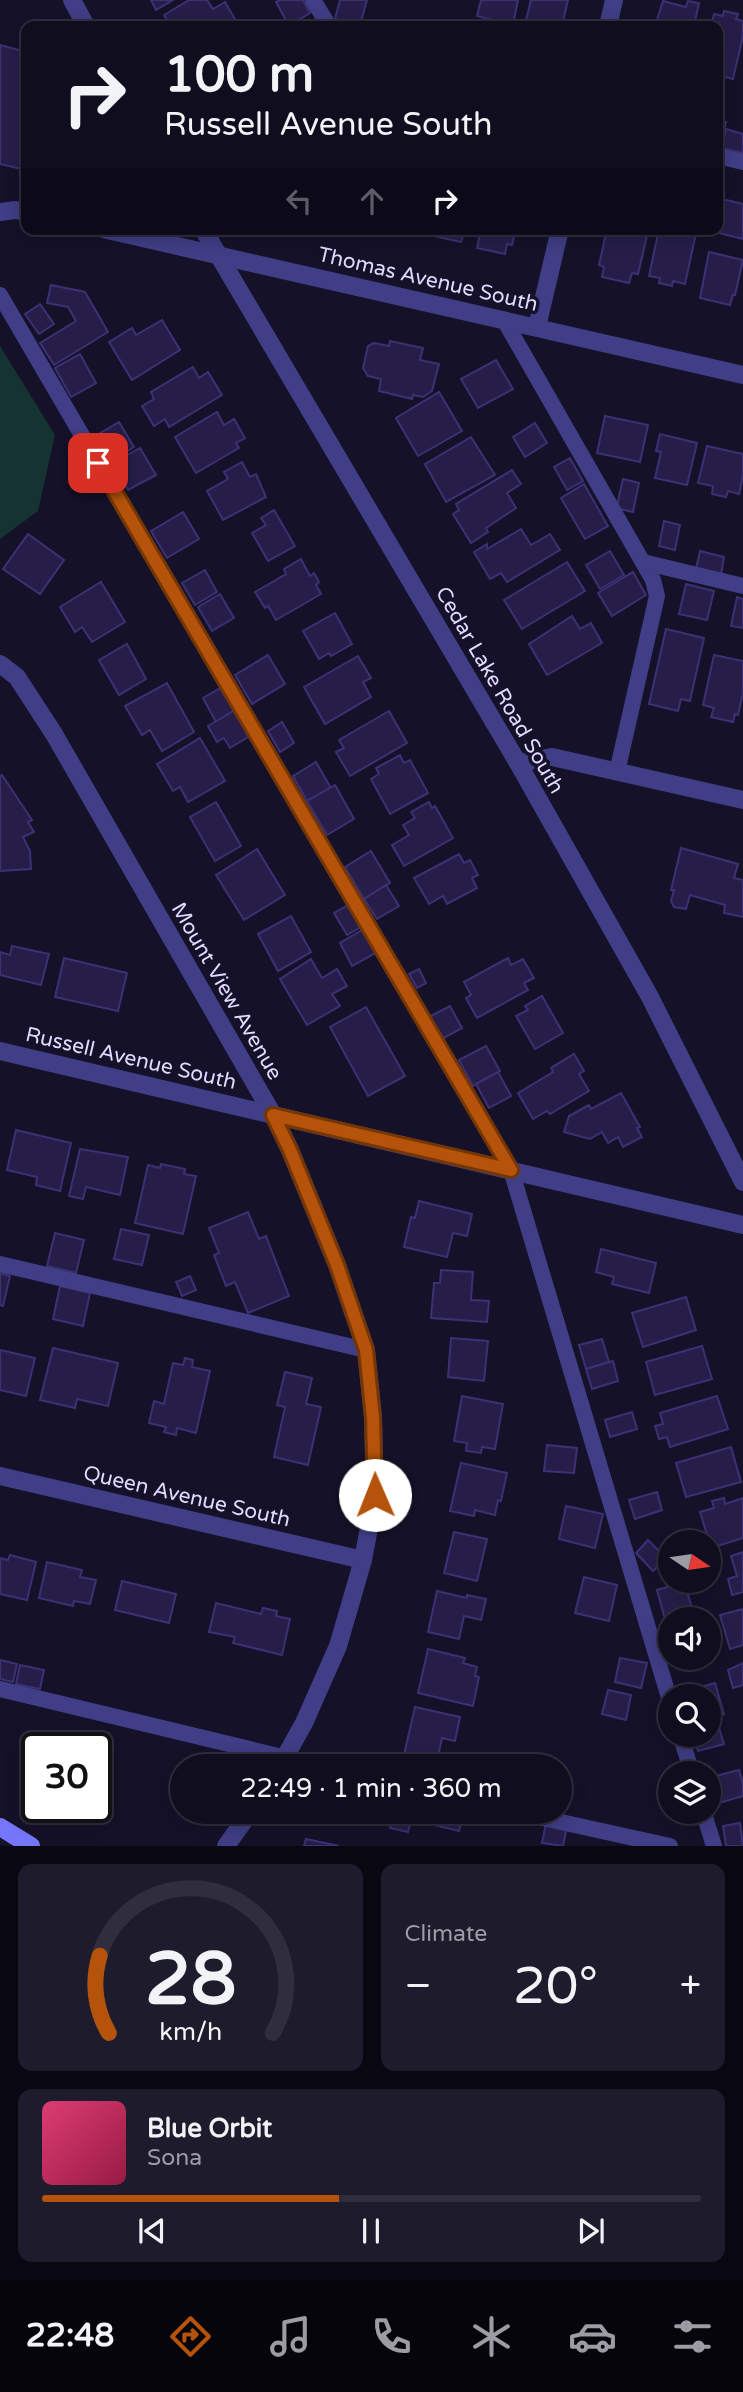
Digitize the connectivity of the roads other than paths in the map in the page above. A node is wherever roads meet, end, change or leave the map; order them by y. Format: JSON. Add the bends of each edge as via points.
{"nodes":[{"id":1,"x":72,"y":0,"type":"edge"},
{"id":2,"x":313,"y":0,"type":"edge"},
{"id":3,"x":614,"y":0,"type":"edge"},
{"id":4,"x":83,"y":21,"type":"edge"},
{"id":5,"x":326,"y":21,"type":"edge"},
{"id":6,"x":609,"y":21,"type":"edge"},
{"id":7,"x":723,"y":157,"type":"edge"},
{"id":8,"x":743,"y":162,"type":"edge"},
{"id":9,"x":21,"y":211,"type":"edge"},
{"id":10,"x":0,"y":212,"type":"edge"},
{"id":11,"x":130,"y":235,"type":"edge"},
{"id":12,"x":206,"y":235,"type":"edge"},
{"id":13,"x":559,"y":235,"type":"edge"},
{"id":14,"x":218,"y":255,"type":"junction"},
{"id":15,"x":0,"y":295,"type":"edge"},
{"id":16,"x":504,"y":320,"type":"junction"},
{"id":17,"x":537,"y":327,"type":"junction"},
{"id":18,"x":743,"y":375,"type":"edge"},
{"id":19,"x":643,"y":562,"type":"junction"},
{"id":20,"x":743,"y":586,"type":"edge"},
{"id":21,"x":0,"y":664,"type":"edge"},
{"id":22,"x":518,"y":762,"type":"junction"},
{"id":23,"x":617,"y":772,"type":"junction"},
{"id":24,"x":743,"y":800,"type":"edge"},
{"id":25,"x":0,"y":1051,"type":"edge"},
{"id":26,"x":273,"y":1115,"type":"junction"},
{"id":27,"x":511,"y":1170,"type":"junction"},
{"id":28,"x":743,"y":1182,"type":"edge"},
{"id":29,"x":743,"y":1225,"type":"edge"},
{"id":30,"x":0,"y":1264,"type":"edge"},
{"id":31,"x":366,"y":1350,"type":"junction"},
{"id":32,"x":0,"y":1476,"type":"edge"},
{"id":33,"x":363,"y":1560,"type":"junction"},
{"id":34,"x":665,"y":1684,"type":"edge"},
{"id":35,"x":0,"y":1689,"type":"edge"},
{"id":36,"x":252,"y":1754,"type":"edge"},
{"id":37,"x":287,"y":1754,"type":"edge"},
{"id":38,"x":242,"y":1824,"type":"edge"},
{"id":39,"x":571,"y":1824,"type":"edge"},
{"id":40,"x":707,"y":1824,"type":"edge"},
{"id":41,"x":0,"y":1827,"type":"edge"},
{"id":42,"x":31,"y":1846,"type":"edge"},
{"id":43,"x":226,"y":1846,"type":"edge"},
{"id":44,"x":670,"y":1846,"type":"edge"},
{"id":45,"x":714,"y":1846,"type":"edge"}],
"edges":[{"from":1,"to":4,"type":"street"},
{"from":2,"to":5,"type":"lane"},
{"from":3,"to":6,"type":"street"},
{"from":7,"to":8,"type":"lane"},
{"from":9,"to":10,"type":"street"},
{"from":11,"to":14,"type":"street","name":"Thomas Avenue South"},
{"from":12,"to":14,"type":"street","name":"Cedar Lake Road South"},
{"from":13,"to":17,"type":"street"},
{"from":14,"to":16,"type":"street","name":"Thomas Avenue South"},
{"from":14,"to":22,"type":"street","name":"Cedar Lake Road South"},
{"from":15,"to":27,"type":"lane"},
{"from":16,"to":17,"type":"street","name":"Thomas Avenue South"},
{"from":16,"to":19,"type":"lane"},
{"from":17,"to":18,"type":"street","name":"Thomas Avenue South"},
{"from":19,"to":20,"type":"lane"},
{"from":19,"to":23,"type":"lane","via":[[657,596]]},
{"from":21,"to":26,"type":"street","name":"Mount View Avenue","via":[[17,677],[54,734]]},
{"from":22,"to":23,"type":"street","via":[[552,757]]},
{"from":22,"to":28,"type":"street","name":"Cedar Lake Road South","via":[[650,997]]},
{"from":23,"to":24,"type":"street"},
{"from":25,"to":26,"type":"street","name":"Russell Avenue South"},
{"from":26,"to":27,"type":"street","name":"Russell Avenue South"},
{"from":26,"to":31,"type":"street","name":"Mount View Avenue","via":[[337,1265]]},
{"from":27,"to":29,"type":"street","name":"Russell Avenue South"},
{"from":27,"to":34,"type":"lane"},
{"from":30,"to":31,"type":"lane"},
{"from":31,"to":33,"type":"street","name":"Mount View Avenue","via":[[375,1495]]},
{"from":32,"to":33,"type":"street","name":"Queen Avenue South"},
{"from":33,"to":37,"type":"street","name":"Mount View Avenue","via":[[338,1646]]},
{"from":35,"to":36,"type":"lane"},
{"from":38,"to":43,"type":"street"},
{"from":39,"to":44,"type":"lane"},
{"from":40,"to":45,"type":"lane"},
{"from":41,"to":42,"type":"main road"}]}
